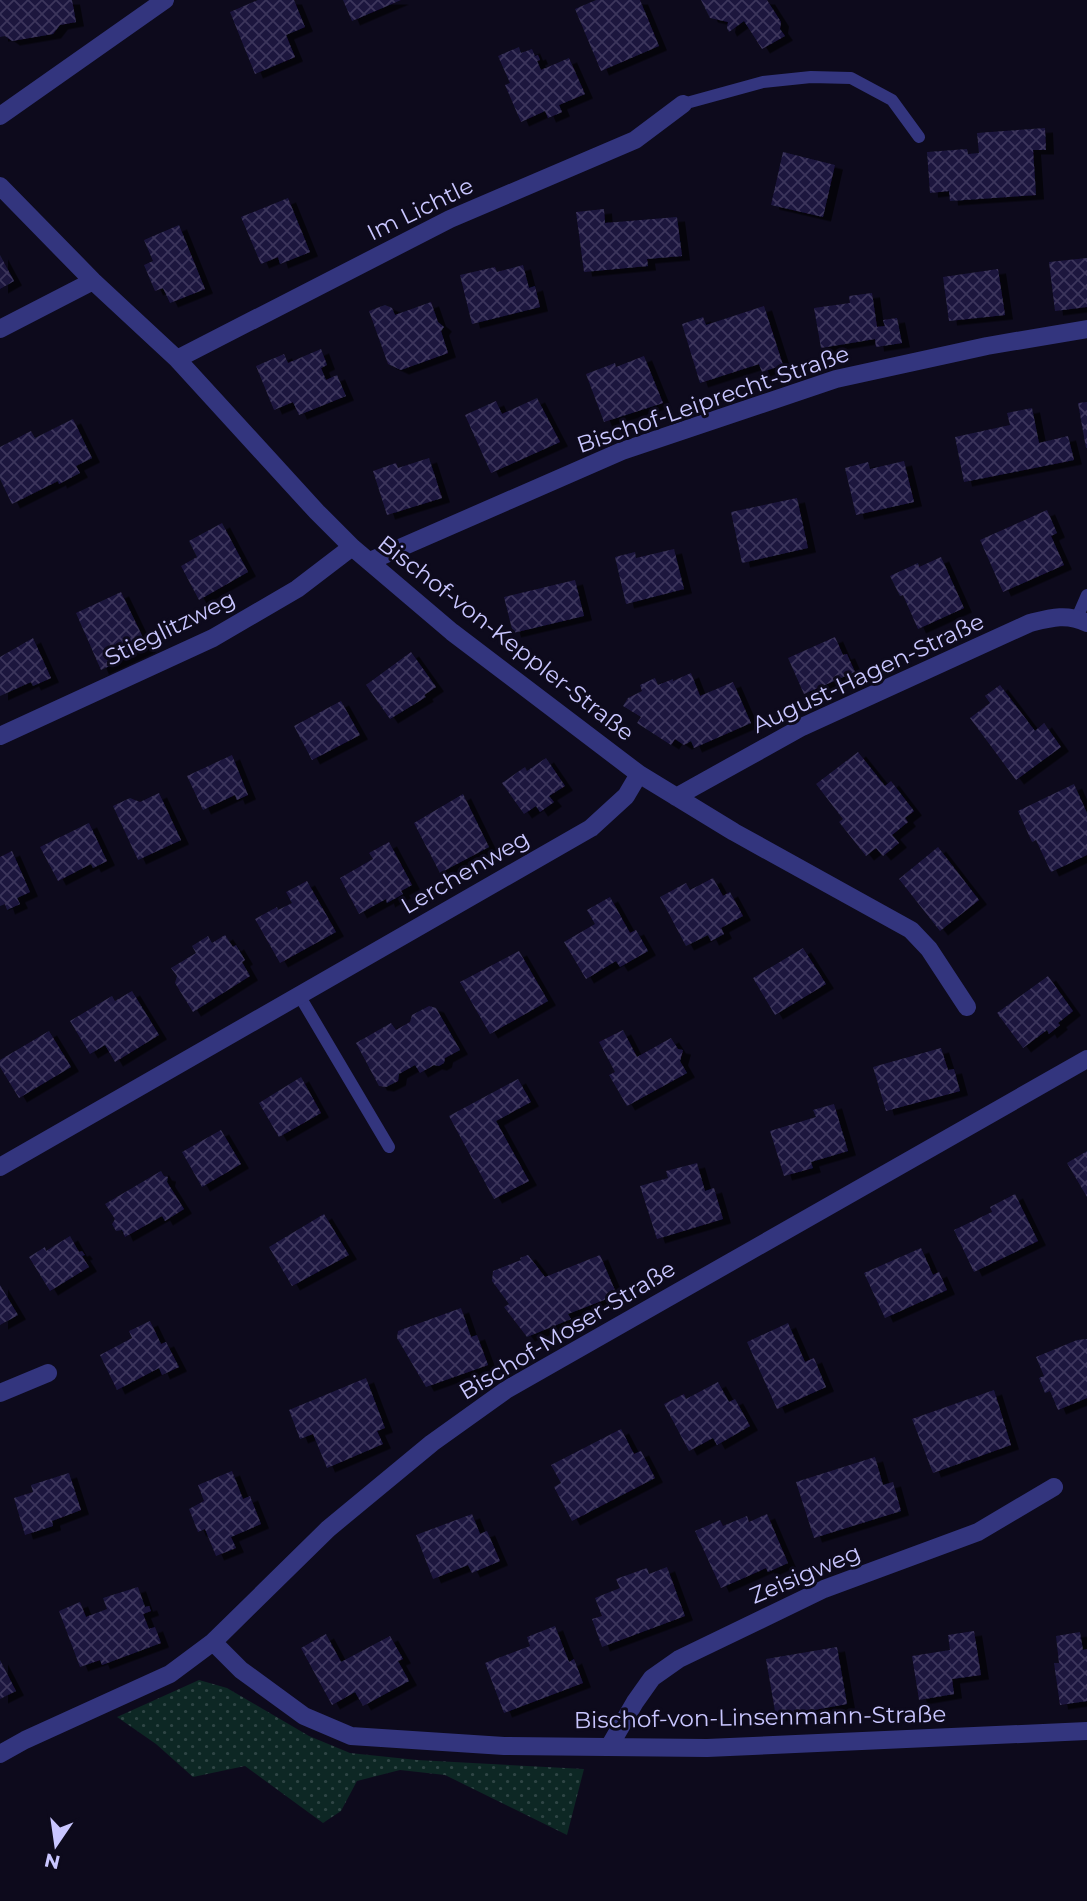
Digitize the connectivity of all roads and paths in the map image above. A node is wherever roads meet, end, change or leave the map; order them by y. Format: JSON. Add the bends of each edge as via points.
{"nodes":[{"id":1,"x":165,"y":0,"type":"edge"},
{"id":2,"x":683,"y":104,"type":"joint"},
{"id":3,"x":0,"y":116,"type":"edge"},
{"id":4,"x":919,"y":137,"type":"dead end"},
{"id":5,"x":0,"y":186,"type":"edge"},
{"id":6,"x":93,"y":281,"type":"junction"},
{"id":7,"x":0,"y":329,"type":"edge"},
{"id":8,"x":1087,"y":330,"type":"edge"},
{"id":9,"x":177,"y":359,"type":"junction"},
{"id":10,"x":352,"y":547,"type":"junction"},
{"id":11,"x":370,"y":561,"type":"junction"},
{"id":12,"x":1087,"y":595,"type":"edge"},
{"id":13,"x":1082,"y":620,"type":"edge"},
{"id":14,"x":0,"y":736,"type":"edge"},
{"id":15,"x":639,"y":774,"type":"junction"},
{"id":16,"x":676,"y":797,"type":"junction"},
{"id":17,"x":299,"y":995,"type":"junction"},
{"id":18,"x":967,"y":1006,"type":"dead end"},
{"id":19,"x":1087,"y":1059,"type":"edge"},
{"id":20,"x":389,"y":1147,"type":"dead end"},
{"id":21,"x":0,"y":1167,"type":"edge"},
{"id":22,"x":48,"y":1373,"type":"dead end"},
{"id":23,"x":0,"y":1393,"type":"edge"},
{"id":24,"x":1054,"y":1487,"type":"dead end"},
{"id":25,"x":213,"y":1642,"type":"junction"},
{"id":26,"x":1087,"y":1731,"type":"edge"},
{"id":27,"x":609,"y":1746,"type":"junction"},
{"id":28,"x":0,"y":1754,"type":"edge"}],
"edges":[{"from":1,"to":3,"type":"street"},
{"from":2,"to":4,"type":"lane","via":[[763,82],[851,78],[892,100]]},
{"from":2,"to":9,"type":"street","name":"Im Lichtle","via":[[635,140],[450,219]]},
{"from":5,"to":6,"type":"street","name":"Bischof-von-Keppler-Straße"},
{"from":6,"to":7,"type":"street"},
{"from":6,"to":9,"type":"street","name":"Bischof-von-Keppler-Straße"},
{"from":8,"to":11,"type":"street","name":"Bischof-Leiprecht-Straße","via":[[836,379],[622,451]]},
{"from":9,"to":10,"type":"street","name":"Bischof-von-Keppler-Straße"},
{"from":10,"to":11,"type":"street","name":"Bischof-von-Keppler-Straße"},
{"from":10,"to":14,"type":"street","name":"Stieglitzweg","via":[[298,589],[213,638]]},
{"from":11,"to":15,"type":"street","name":"Bischof-von-Keppler-Straße","via":[[452,632]]},
{"from":12,"to":13,"type":"lane"},
{"from":13,"to":16,"type":"street","name":"August-Hagen-Straße","via":[[1058,616],[1030,623],[802,727]]},
{"from":15,"to":16,"type":"street","name":"Bischof-von-Keppler-Straße"},
{"from":15,"to":17,"type":"street","name":"Lerchenweg","via":[[626,796],[591,828]]},
{"from":16,"to":18,"type":"street","name":"Bischof-von-Keppler-Straße","via":[[911,930]]},
{"from":17,"to":20,"type":"lane"},
{"from":17,"to":21,"type":"street","name":"Lerchenweg"},
{"from":19,"to":25,"type":"street","name":"Bischof-Moser-Straße","via":[[506,1390],[432,1443],[328,1529]]},
{"from":22,"to":23,"type":"street"},
{"from":24,"to":27,"type":"street","name":"Zeisigweg","via":[[978,1532],[824,1589],[679,1659],[652,1678]]},
{"from":25,"to":27,"type":"street","name":"Bischof-von-Linsenmann-Straße","via":[[241,1670],[304,1716],[351,1735],[504,1746]]},
{"from":25,"to":28,"type":"street","name":"Bischof-Moser-Straße","via":[[170,1674]]},
{"from":26,"to":27,"type":"street","name":"Bischof-von-Linsenmann-Straße","via":[[707,1748]]}]}
